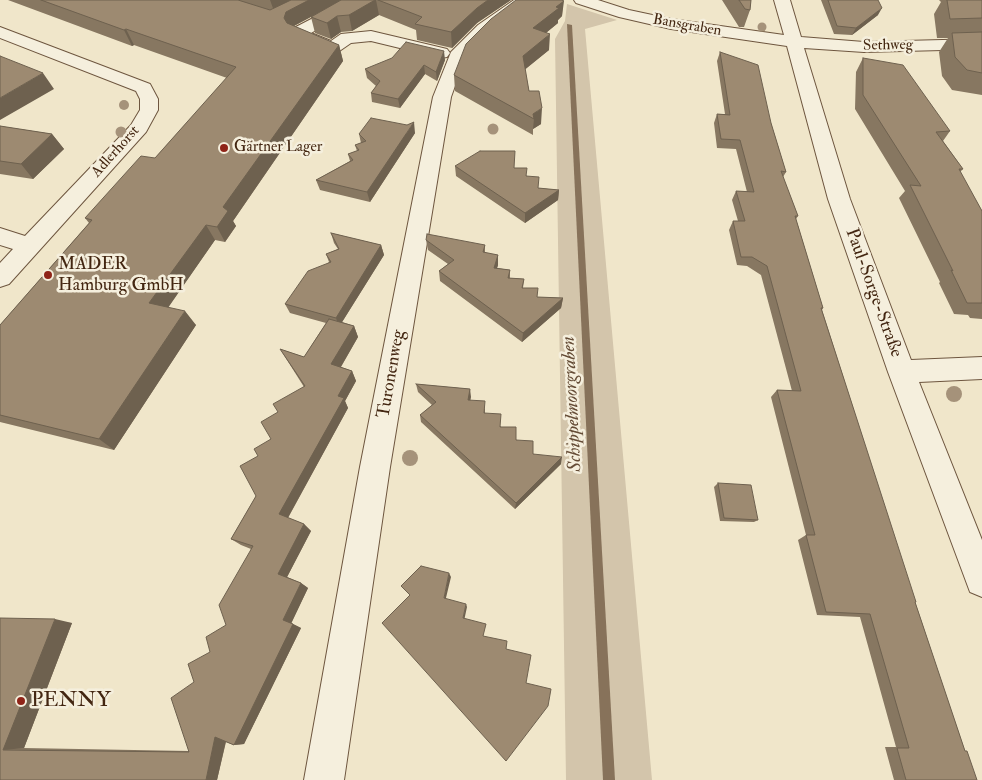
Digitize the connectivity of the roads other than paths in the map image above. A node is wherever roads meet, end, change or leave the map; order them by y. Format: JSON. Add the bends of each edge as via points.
{"nodes":[{"id":1,"x":524,"y":0,"type":"edge"},
{"id":2,"x":582,"y":0,"type":"edge"},
{"id":3,"x":782,"y":0,"type":"edge"},
{"id":4,"x":350,"y":4,"type":"edge"},
{"id":5,"x":0,"y":32,"type":"edge"},
{"id":6,"x":794,"y":42,"type":"junction"},
{"id":7,"x":982,"y":44,"type":"edge"},
{"id":8,"x":457,"y":56,"type":"junction"},
{"id":9,"x":0,"y":236,"type":"edge"},
{"id":10,"x":30,"y":246,"type":"junction"},
{"id":11,"x":0,"y":278,"type":"edge"},
{"id":12,"x":982,"y":368,"type":"edge"},
{"id":13,"x":901,"y":372,"type":"junction"},
{"id":14,"x":982,"y":580,"type":"edge"},
{"id":15,"x":324,"y":780,"type":"edge"}],
"edges":[{"from":1,"to":8,"type":"street","name":"Turonenweg","via":[[484,29]]},
{"from":2,"to":6,"type":"street","name":"Bansgraben","via":[[671,24]]},
{"from":3,"to":6,"type":"street","name":"Paul-Sorge-Straße"},
{"from":4,"to":8,"type":"street","via":[[298,33],[332,48],[347,38],[371,36]]},
{"from":5,"to":10,"type":"street","name":"Adlerhorst","via":[[144,88],[149,99],[149,110],[139,128]]},
{"from":6,"to":7,"type":"street","name":"Sethweg","via":[[864,47]]},
{"from":6,"to":13,"type":"street","name":"Paul-Sorge-Straße","via":[[839,198]]},
{"from":8,"to":15,"type":"street","name":"Turonenweg","via":[[442,97],[375,467]]},
{"from":9,"to":10,"type":"street"},
{"from":10,"to":11,"type":"street","name":"Adlerhorst"},
{"from":12,"to":13,"type":"street"},
{"from":13,"to":14,"type":"street","name":"Paul-Sorge-Straße"}]}
